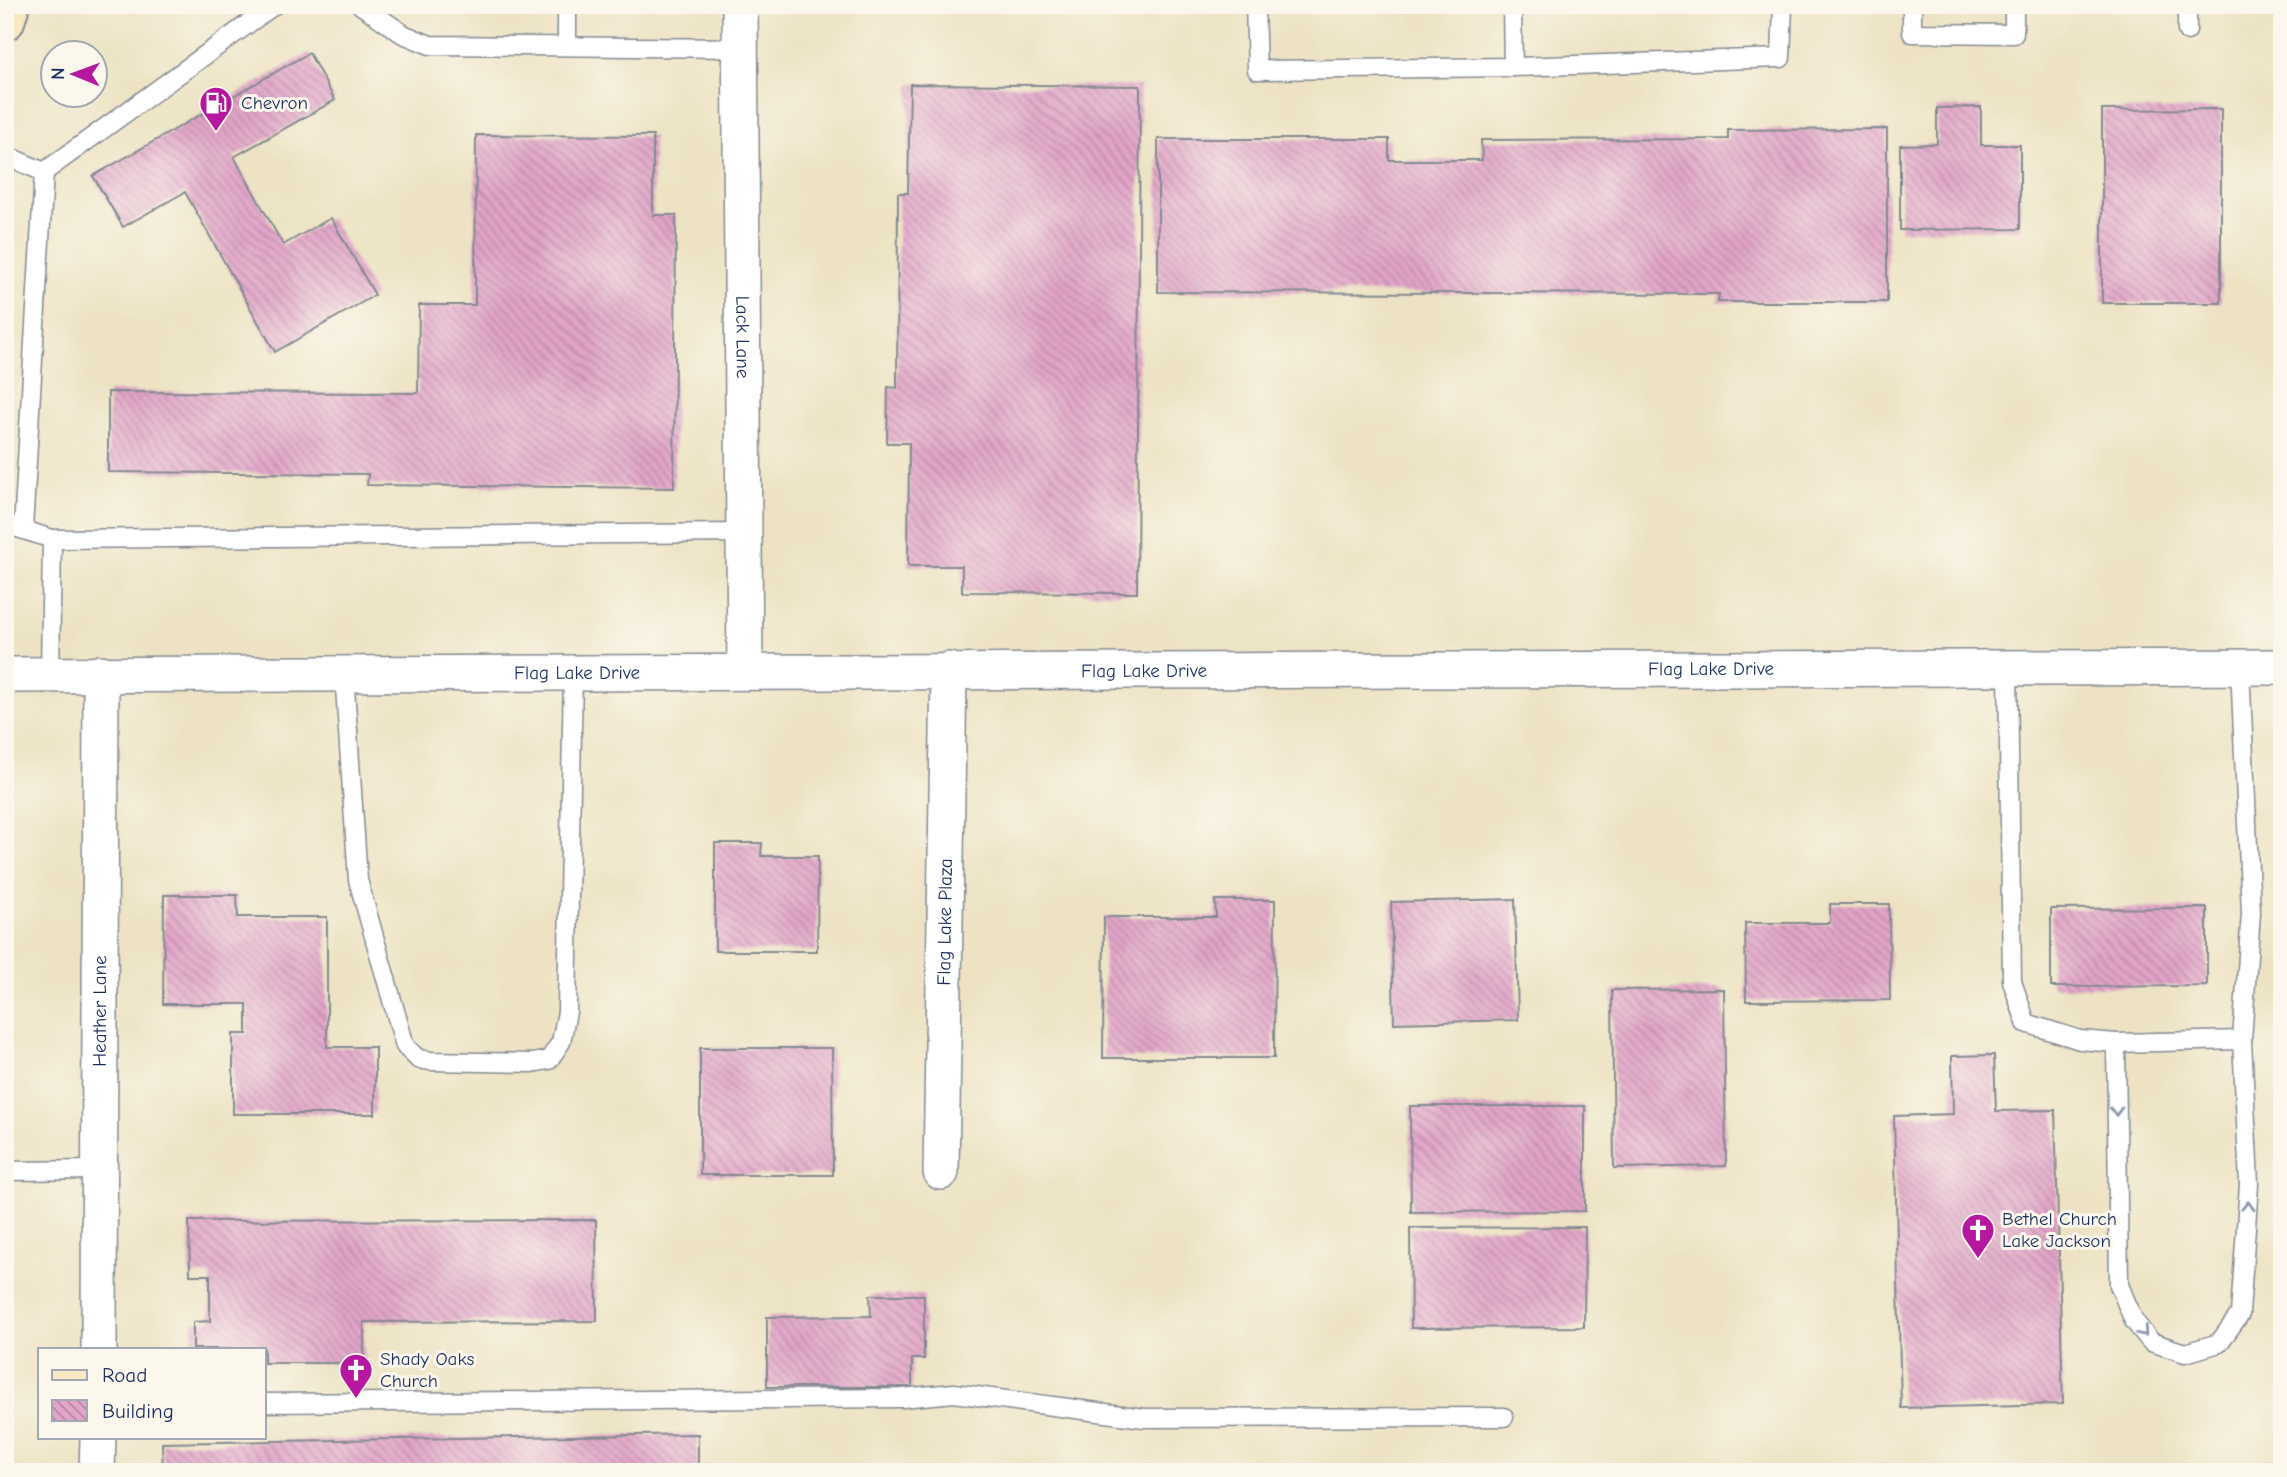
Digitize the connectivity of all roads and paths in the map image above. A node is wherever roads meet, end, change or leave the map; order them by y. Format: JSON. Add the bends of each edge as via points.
{"nodes":[{"id":1,"x":10,"y":5,"type":"edge"},
{"id":2,"x":274,"y":5,"type":"edge"},
{"id":3,"x":361,"y":5,"type":"edge"},
{"id":4,"x":568,"y":5,"type":"edge"},
{"id":5,"x":740,"y":5,"type":"edge"},
{"id":6,"x":1255,"y":5,"type":"edge"},
{"id":7,"x":1512,"y":5,"type":"edge"},
{"id":8,"x":1783,"y":5,"type":"edge"},
{"id":9,"x":1912,"y":5,"type":"edge"},
{"id":10,"x":2014,"y":5,"type":"edge"},
{"id":11,"x":2187,"y":5,"type":"edge"},
{"id":12,"x":5,"y":21,"type":"edge"},
{"id":13,"x":2187,"y":31,"type":"dead end"},
{"id":14,"x":567,"y":46,"type":"junction"},
{"id":15,"x":741,"y":48,"type":"junction"},
{"id":16,"x":1513,"y":67,"type":"junction"},
{"id":17,"x":5,"y":155,"type":"edge"},
{"id":18,"x":44,"y":172,"type":"junction"},
{"id":19,"x":5,"y":524,"type":"edge"},
{"id":20,"x":23,"y":529,"type":"junction"},
{"id":21,"x":744,"y":533,"type":"junction"},
{"id":22,"x":52,"y":539,"type":"junction"},
{"id":23,"x":2240,"y":667,"type":"junction"},
{"id":24,"x":2282,"y":667,"type":"edge"},
{"id":25,"x":2008,"y":668,"type":"junction"},
{"id":26,"x":949,"y":670,"type":"junction"},
{"id":27,"x":573,"y":671,"type":"junction"},
{"id":28,"x":745,"y":671,"type":"junction"},
{"id":29,"x":101,"y":673,"type":"junction"},
{"id":30,"x":344,"y":673,"type":"junction"},
{"id":31,"x":50,"y":674,"type":"junction"},
{"id":32,"x":5,"y":675,"type":"edge"},
{"id":33,"x":2242,"y":1040,"type":"junction"},
{"id":34,"x":2116,"y":1043,"type":"junction"},
{"id":35,"x":100,"y":1170,"type":"junction"},
{"id":36,"x":5,"y":1171,"type":"edge"},
{"id":37,"x":941,"y":1172,"type":"dead end"},
{"id":38,"x":99,"y":1348,"type":"edge"},
{"id":39,"x":266,"y":1403,"type":"edge"},
{"id":40,"x":1504,"y":1417,"type":"dead end"},
{"id":41,"x":98,"y":1438,"type":"edge"},
{"id":42,"x":97,"y":1472,"type":"edge"}],
"edges":[{"from":1,"to":12,"type":"main road"},
{"from":2,"to":18,"type":"lane"},
{"from":3,"to":14,"type":"lane","via":[[403,34],[430,45]]},
{"from":4,"to":14,"type":"lane"},
{"from":5,"to":15,"type":"street","name":"Lack Lane"},
{"from":6,"to":16,"type":"lane","via":[[1257,70]]},
{"from":7,"to":16,"type":"lane"},
{"from":8,"to":16,"type":"lane","via":[[1781,58]]},
{"from":9,"to":10,"type":"lane","via":[[1912,33],[2014,34]]},
{"from":11,"to":13,"type":"lane"},
{"from":14,"to":15,"type":"lane"},
{"from":15,"to":21,"type":"street","name":"Lack Lane"},
{"from":17,"to":18,"type":"lane"},
{"from":18,"to":20,"type":"lane"},
{"from":19,"to":20,"type":"lane"},
{"from":20,"to":22,"type":"lane"},
{"from":21,"to":22,"type":"lane"},
{"from":21,"to":28,"type":"street","name":"Lack Lane"},
{"from":22,"to":31,"type":"lane"},
{"from":23,"to":24,"type":"street","name":"Flag Lake Drive"},
{"from":23,"to":25,"type":"street","name":"Flag Lake Drive"},
{"from":23,"to":33,"type":"lane","via":[[2251,913]]},
{"from":25,"to":26,"type":"street","name":"Flag Lake Drive"},
{"from":25,"to":34,"type":"lane","via":[[2012,981],[2026,1023],[2080,1040]]},
{"from":26,"to":28,"type":"street","name":"Flag Lake Drive"},
{"from":26,"to":37,"type":"street","name":"Flag Lake Plaza"},
{"from":27,"to":28,"type":"street","name":"Flag Lake Drive"},
{"from":27,"to":30,"type":"street","name":"Flag Lake Drive"},
{"from":27,"to":30,"type":"lane","via":[[567,1012],[561,1042],[549,1060],[533,1063],[431,1061],[418,1059],[405,1046],[358,880]]},
{"from":29,"to":30,"type":"street","name":"Flag Lake Drive"},
{"from":29,"to":31,"type":"street","name":"Flag Lake Drive"},
{"from":29,"to":35,"type":"street","name":"Heather Lane"},
{"from":31,"to":32,"type":"street","name":"Flag Lake Drive"},
{"from":33,"to":34,"type":"lane"},
{"from":34,"to":33,"type":"lane","one_way":true,"via":[[2119,1285],[2134,1321],[2151,1342],[2185,1353],[2219,1343],[2239,1314],[2249,1184]]},
{"from":35,"to":36,"type":"lane"},
{"from":35,"to":38,"type":"street","name":"Heather Lane"},
{"from":39,"to":40,"type":"lane","via":[[902,1398],[954,1393],[1144,1418]]},
{"from":41,"to":42,"type":"street"}]}
